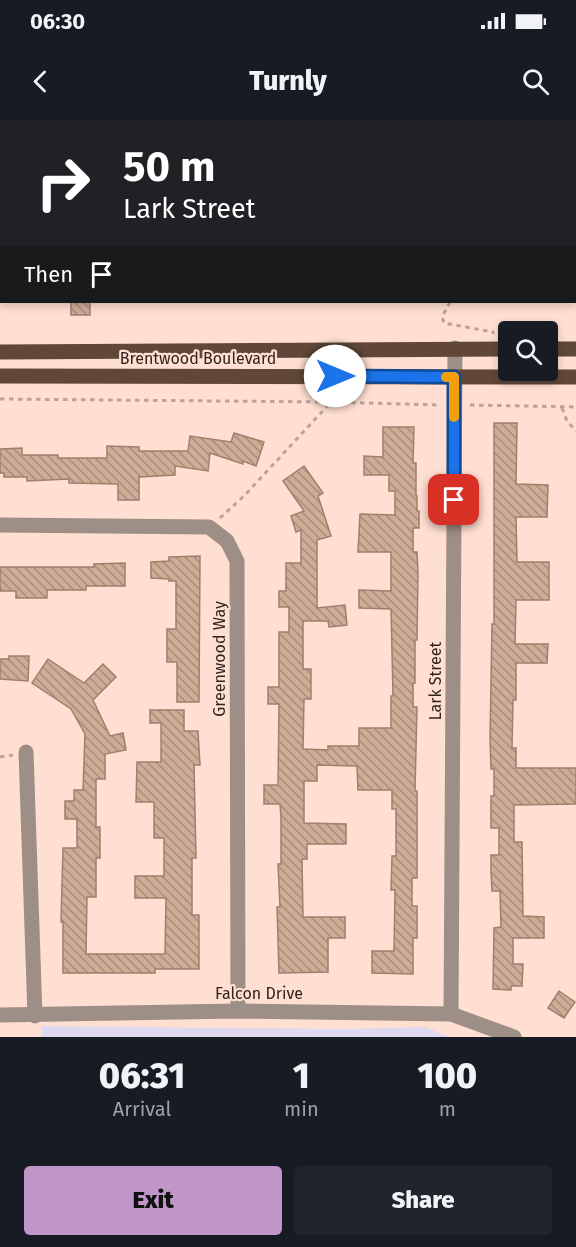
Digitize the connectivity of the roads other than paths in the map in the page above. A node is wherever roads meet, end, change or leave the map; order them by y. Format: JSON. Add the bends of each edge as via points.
{"nodes":[{"id":1,"x":455,"y":348,"type":"junction"},
{"id":2,"x":498,"y":349,"type":"edge"},
{"id":3,"x":558,"y":349,"type":"edge"},
{"id":4,"x":576,"y":349,"type":"edge"},
{"id":5,"x":0,"y":352,"type":"edge"},
{"id":6,"x":0,"y":376,"type":"edge"},
{"id":7,"x":454,"y":377,"type":"junction"},
{"id":8,"x":576,"y":377,"type":"edge"},
{"id":9,"x":0,"y":525,"type":"edge"},
{"id":10,"x":26,"y":752,"type":"dead end"},
{"id":11,"x":238,"y":1011,"type":"junction"},
{"id":12,"x":451,"y":1014,"type":"junction"},
{"id":13,"x":0,"y":1016,"type":"edge"},
{"id":14,"x":35,"y":1016,"type":"junction"},
{"id":15,"x":514,"y":1037,"type":"edge"}],
"edges":[{"from":1,"to":2,"type":"main road","name":"Brentwood Boulevard"},
{"from":1,"to":5,"type":"main road","name":"Brentwood Boulevard"},
{"from":1,"to":7,"type":"street","name":"Lark Street"},
{"from":3,"to":4,"type":"main road"},
{"from":6,"to":7,"type":"main road","name":"Brentwood Boulevard"},
{"from":7,"to":8,"type":"main road","name":"Brentwood Boulevard"},
{"from":7,"to":12,"type":"street","name":"Lark Street"},
{"from":9,"to":11,"type":"street","name":"Greenwood Way","via":[[210,527],[227,541],[237,561]]},
{"from":10,"to":14,"type":"street"},
{"from":11,"to":12,"type":"street","name":"Falcon Drive"},
{"from":11,"to":14,"type":"street","name":"Falcon Drive"},
{"from":12,"to":15,"type":"street","name":"Falcon Drive"},
{"from":13,"to":14,"type":"street","name":"Falcon Drive"}]}
